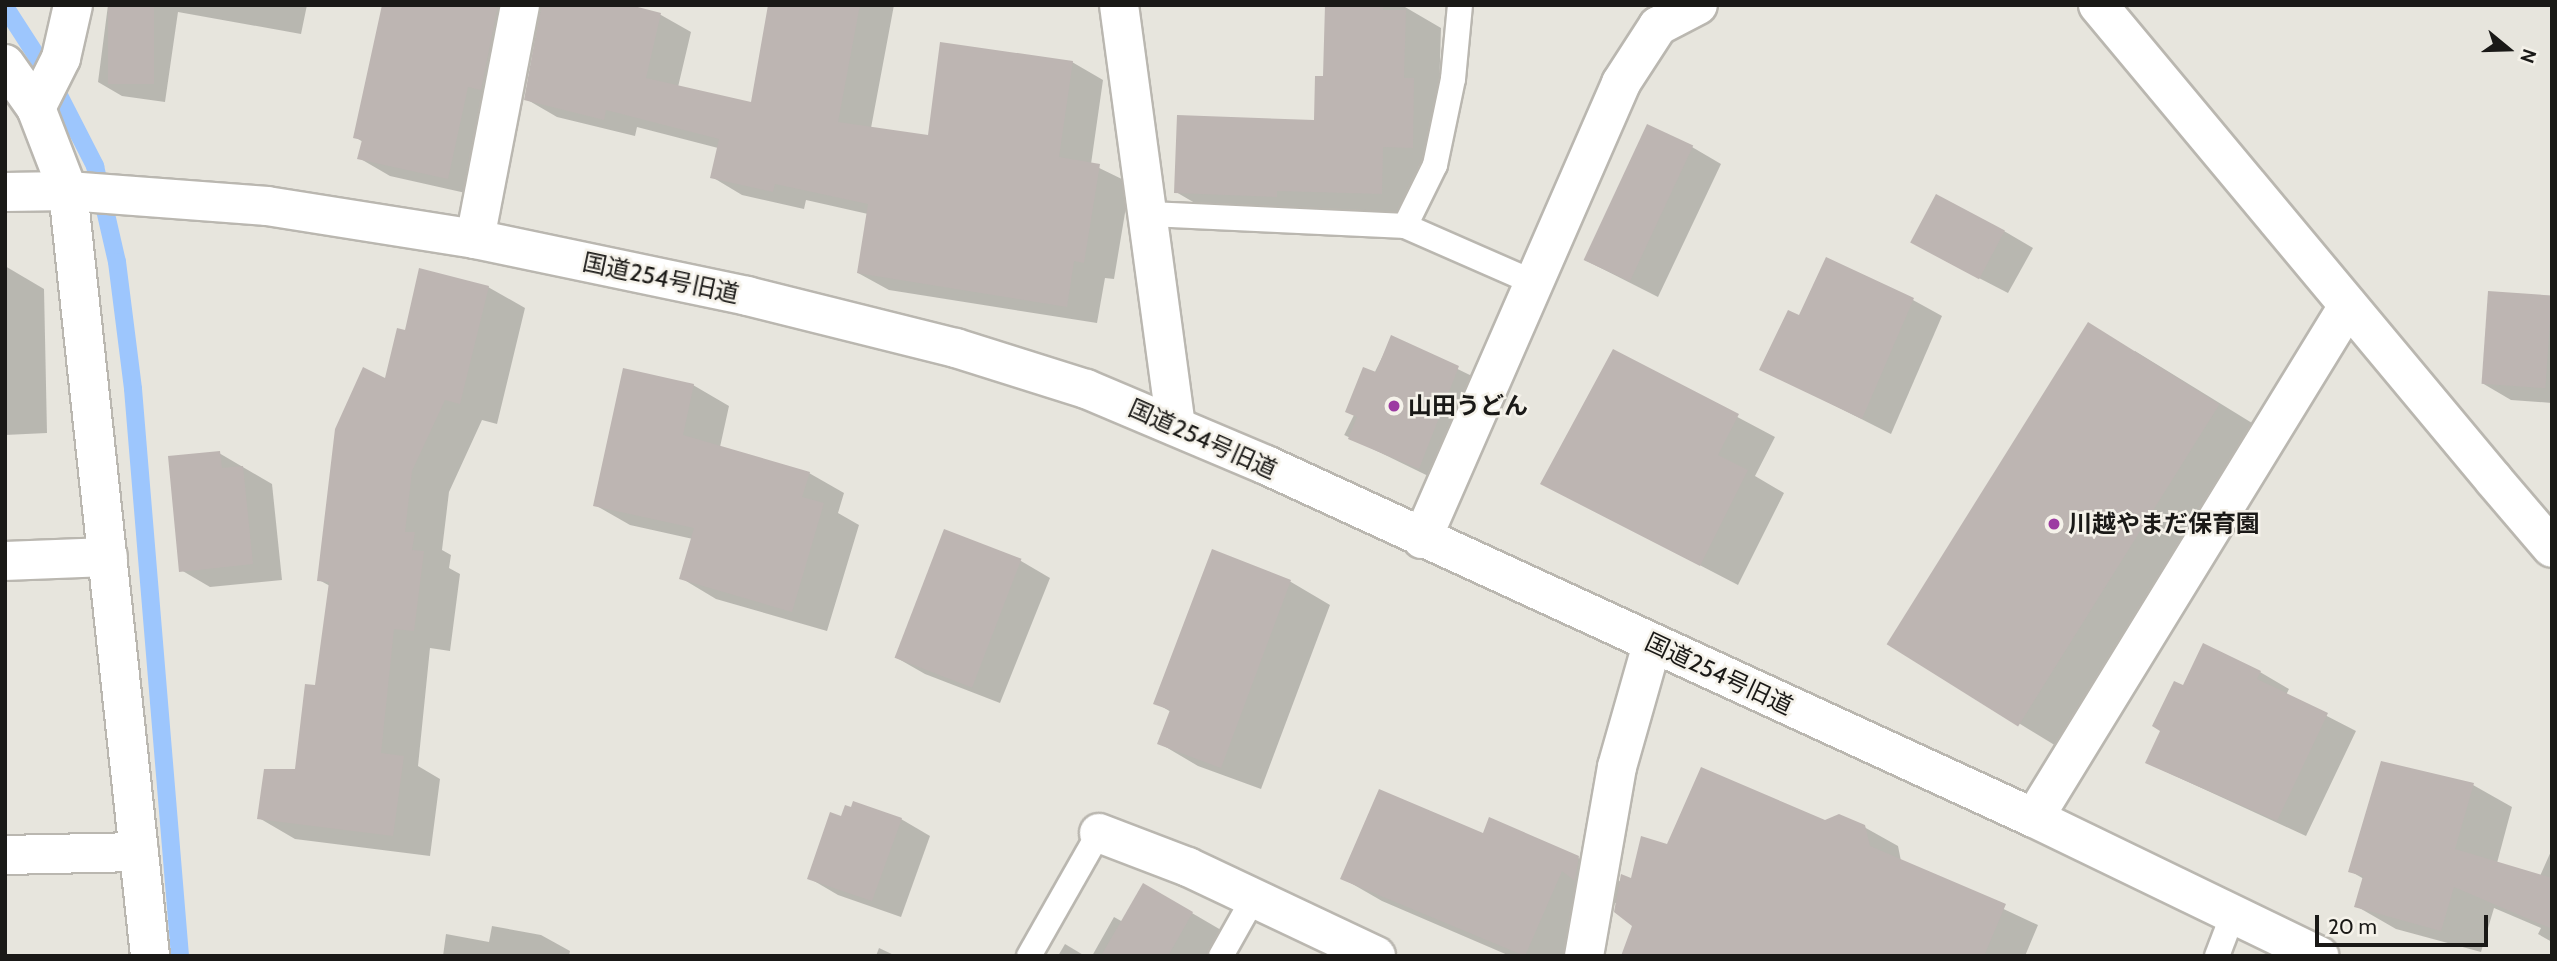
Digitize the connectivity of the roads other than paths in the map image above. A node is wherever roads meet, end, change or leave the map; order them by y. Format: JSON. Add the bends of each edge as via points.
{"nodes":[{"id":1,"x":73,"y":5,"type":"edge"},
{"id":2,"x":520,"y":5,"type":"edge"},
{"id":3,"x":1119,"y":5,"type":"edge"},
{"id":4,"x":1460,"y":5,"type":"edge"},
{"id":5,"x":1698,"y":5,"type":"edge"},
{"id":6,"x":2098,"y":5,"type":"edge"},
{"id":7,"x":5,"y":64,"type":"edge"},
{"id":8,"x":36,"y":108,"type":"junction"},
{"id":9,"x":68,"y":191,"type":"junction"},
{"id":10,"x":5,"y":192,"type":"edge"},
{"id":11,"x":1151,"y":214,"type":"junction"},
{"id":12,"x":1405,"y":226,"type":"junction"},
{"id":13,"x":475,"y":239,"type":"junction"},
{"id":14,"x":1535,"y":283,"type":"junction"},
{"id":15,"x":2348,"y":306,"type":"junction"},
{"id":16,"x":1176,"y":424,"type":"junction"},
{"id":17,"x":1422,"y":539,"type":"junction"},
{"id":18,"x":2552,"y":548,"type":"edge"},
{"id":19,"x":108,"y":557,"type":"junction"},
{"id":20,"x":5,"y":561,"type":"edge"},
{"id":21,"x":1652,"y":644,"type":"junction"},
{"id":22,"x":2034,"y":818,"type":"junction"},
{"id":23,"x":1099,"y":833,"type":"joint"},
{"id":24,"x":139,"y":852,"type":"junction"},
{"id":25,"x":5,"y":855,"type":"edge"},
{"id":26,"x":1253,"y":899,"type":"junction"},
{"id":27,"x":2233,"y":914,"type":"junction"},
{"id":28,"x":150,"y":956,"type":"edge"},
{"id":29,"x":1029,"y":956,"type":"edge"},
{"id":30,"x":1221,"y":956,"type":"edge"},
{"id":31,"x":1376,"y":956,"type":"edge"},
{"id":32,"x":1584,"y":956,"type":"edge"},
{"id":33,"x":2217,"y":956,"type":"edge"},
{"id":34,"x":2319,"y":956,"type":"edge"}],
"edges":[{"from":1,"to":8,"type":"street","via":[[61,58]]},
{"from":2,"to":13,"type":"street"},
{"from":3,"to":11,"type":"street"},
{"from":4,"to":12,"type":"lane","via":[[1453,79],[1435,165]]},
{"from":5,"to":14,"type":"street","via":[[1658,26],[1621,83]]},
{"from":6,"to":15,"type":"street"},
{"from":7,"to":8,"type":"street"},
{"from":8,"to":9,"type":"street"},
{"from":9,"to":10,"type":"street","name":"国道254号旧道"},
{"from":9,"to":13,"type":"street","name":"国道254号旧道","via":[[267,206]]},
{"from":9,"to":19,"type":"street"},
{"from":11,"to":12,"type":"lane"},
{"from":11,"to":16,"type":"street"},
{"from":12,"to":14,"type":"lane"},
{"from":13,"to":16,"type":"street","name":"国道254号旧道","via":[[747,296],[957,348],[1086,389]]},
{"from":14,"to":17,"type":"street"},
{"from":15,"to":18,"type":"street"},
{"from":15,"to":22,"type":"street"},
{"from":16,"to":17,"type":"street","name":"国道254号旧道"},
{"from":17,"to":21,"type":"street","name":"国道254号旧道"},
{"from":19,"to":20,"type":"street"},
{"from":19,"to":24,"type":"street"},
{"from":21,"to":22,"type":"street","name":"国道254号旧道"},
{"from":21,"to":32,"type":"street","via":[[1617,767]]},
{"from":22,"to":27,"type":"street","name":"国道254号旧道"},
{"from":23,"to":26,"type":"street"},
{"from":23,"to":29,"type":"lane"},
{"from":24,"to":25,"type":"street"},
{"from":24,"to":28,"type":"street"},
{"from":26,"to":30,"type":"lane"},
{"from":26,"to":31,"type":"street"},
{"from":27,"to":33,"type":"lane"},
{"from":27,"to":34,"type":"street","name":"国道254号旧道"}]}
